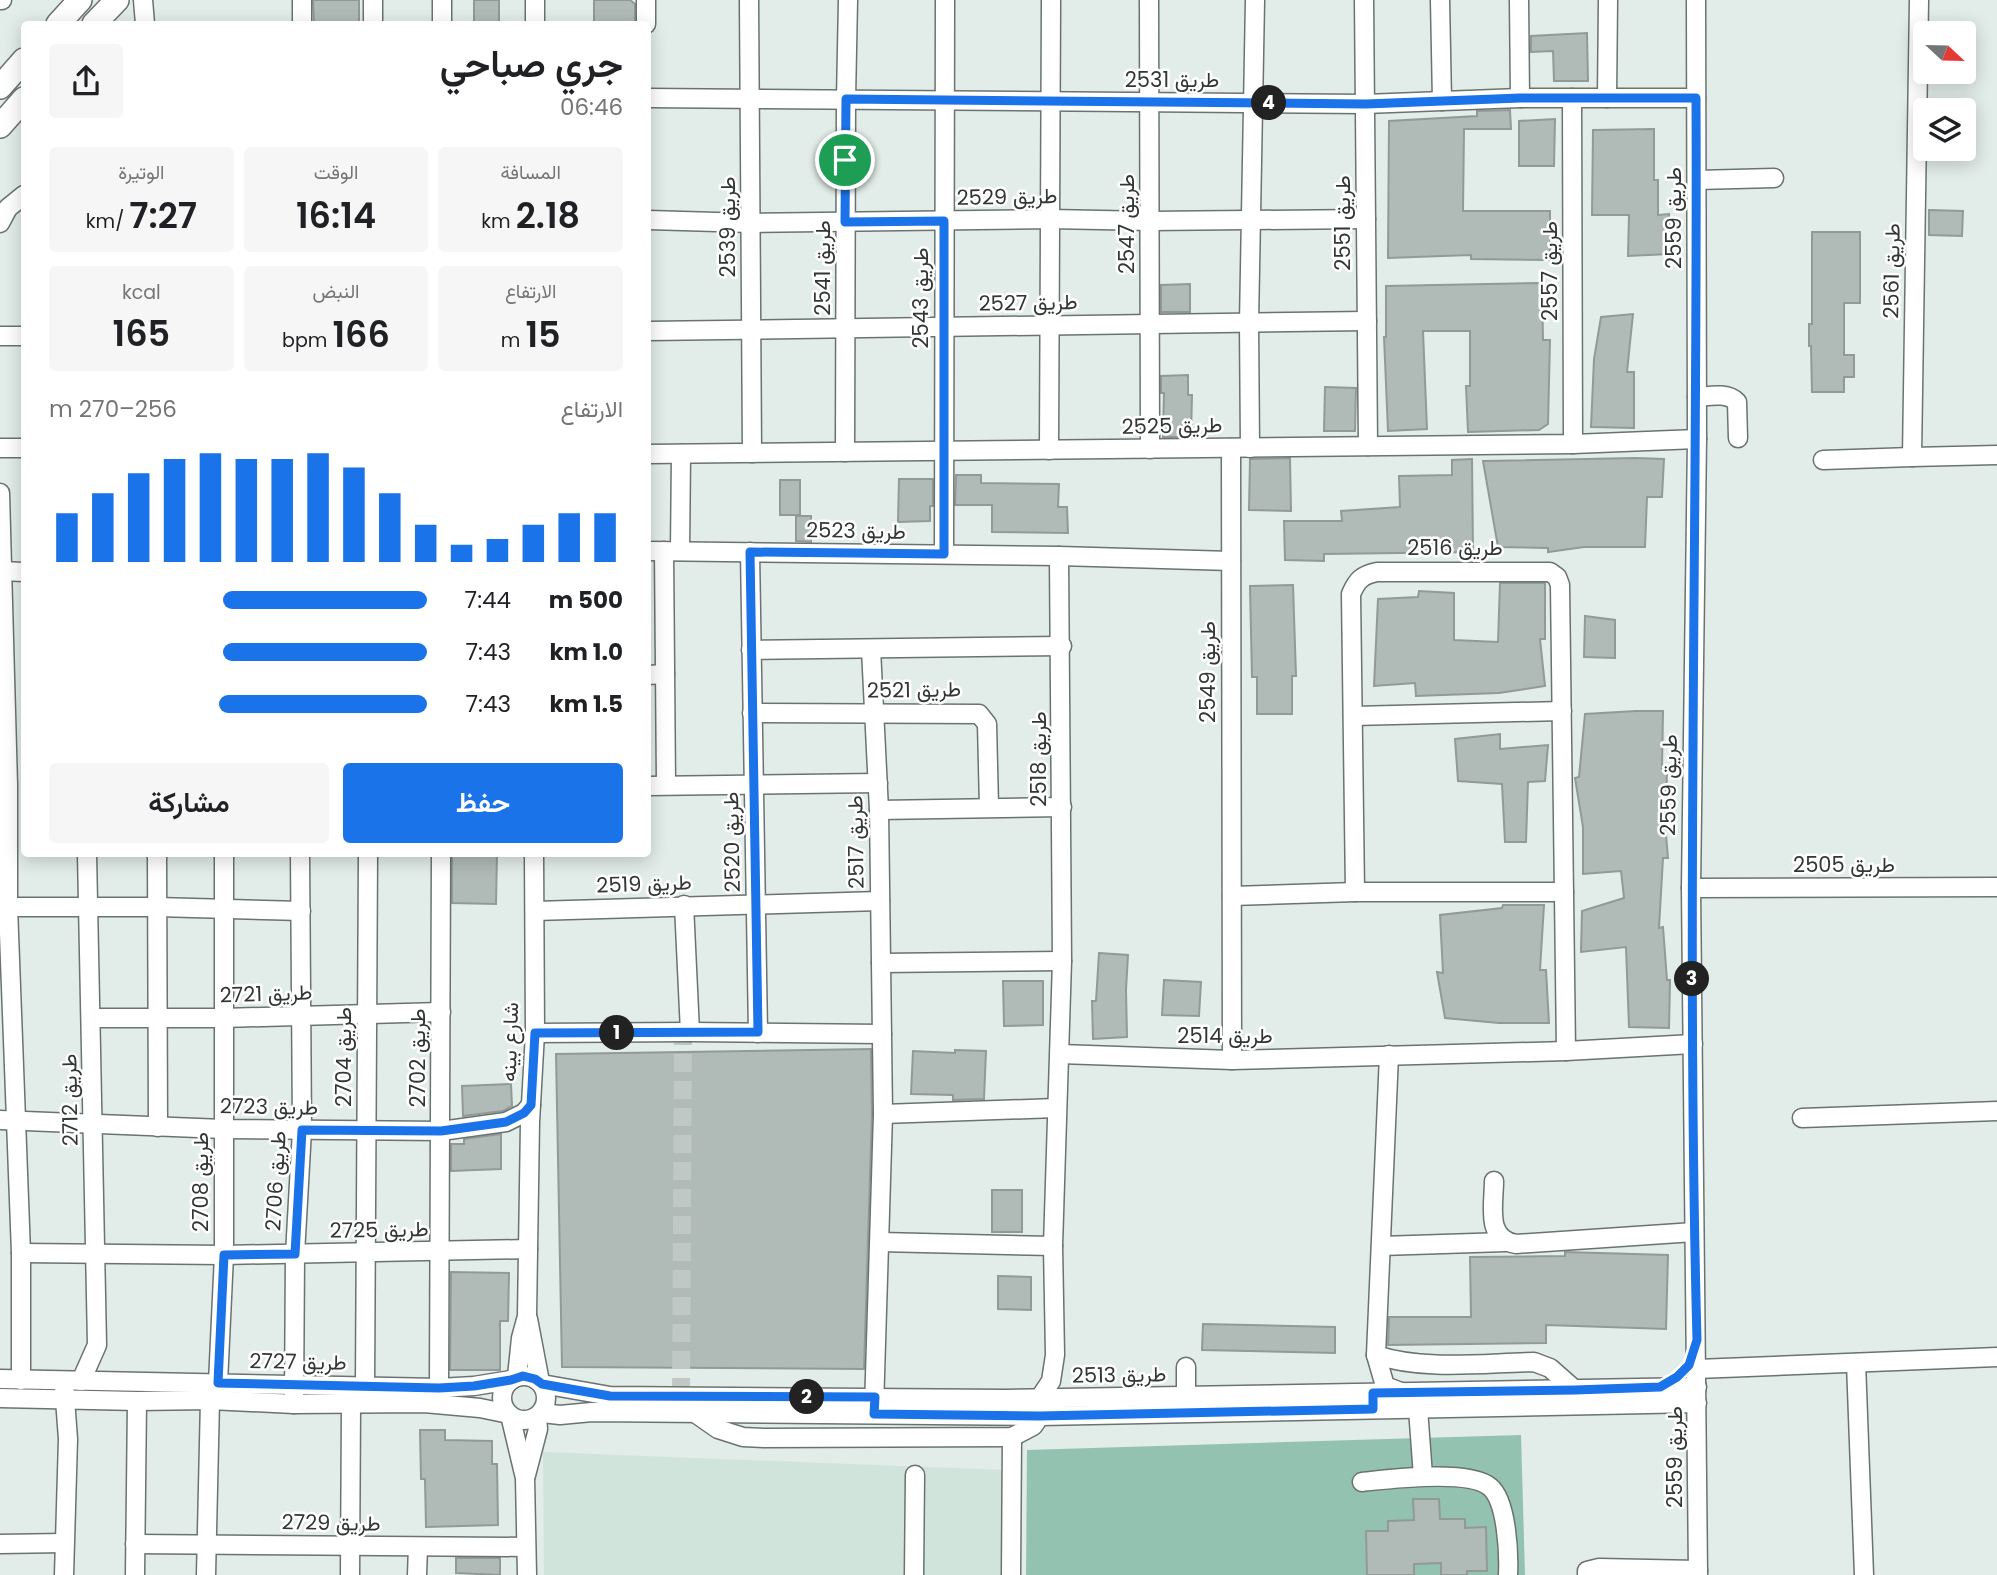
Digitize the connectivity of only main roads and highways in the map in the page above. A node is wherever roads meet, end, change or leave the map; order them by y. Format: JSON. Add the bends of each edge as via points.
{"nodes":[{"id":1,"x":80,"y":0,"type":"edge"},
{"id":2,"x":117,"y":0,"type":"edge"},
{"id":3,"x":61,"y":21,"type":"edge"},
{"id":4,"x":97,"y":21,"type":"edge"},
{"id":5,"x":21,"y":63,"type":"edge"},
{"id":6,"x":0,"y":87,"type":"edge"},
{"id":7,"x":21,"y":103,"type":"edge"},
{"id":8,"x":0,"y":126,"type":"edge"}],
"edges":[{"from":1,"to":3,"type":"main road"},
{"from":2,"to":4,"type":"main road"},
{"from":5,"to":6,"type":"main road"},
{"from":7,"to":8,"type":"main road"}]}
